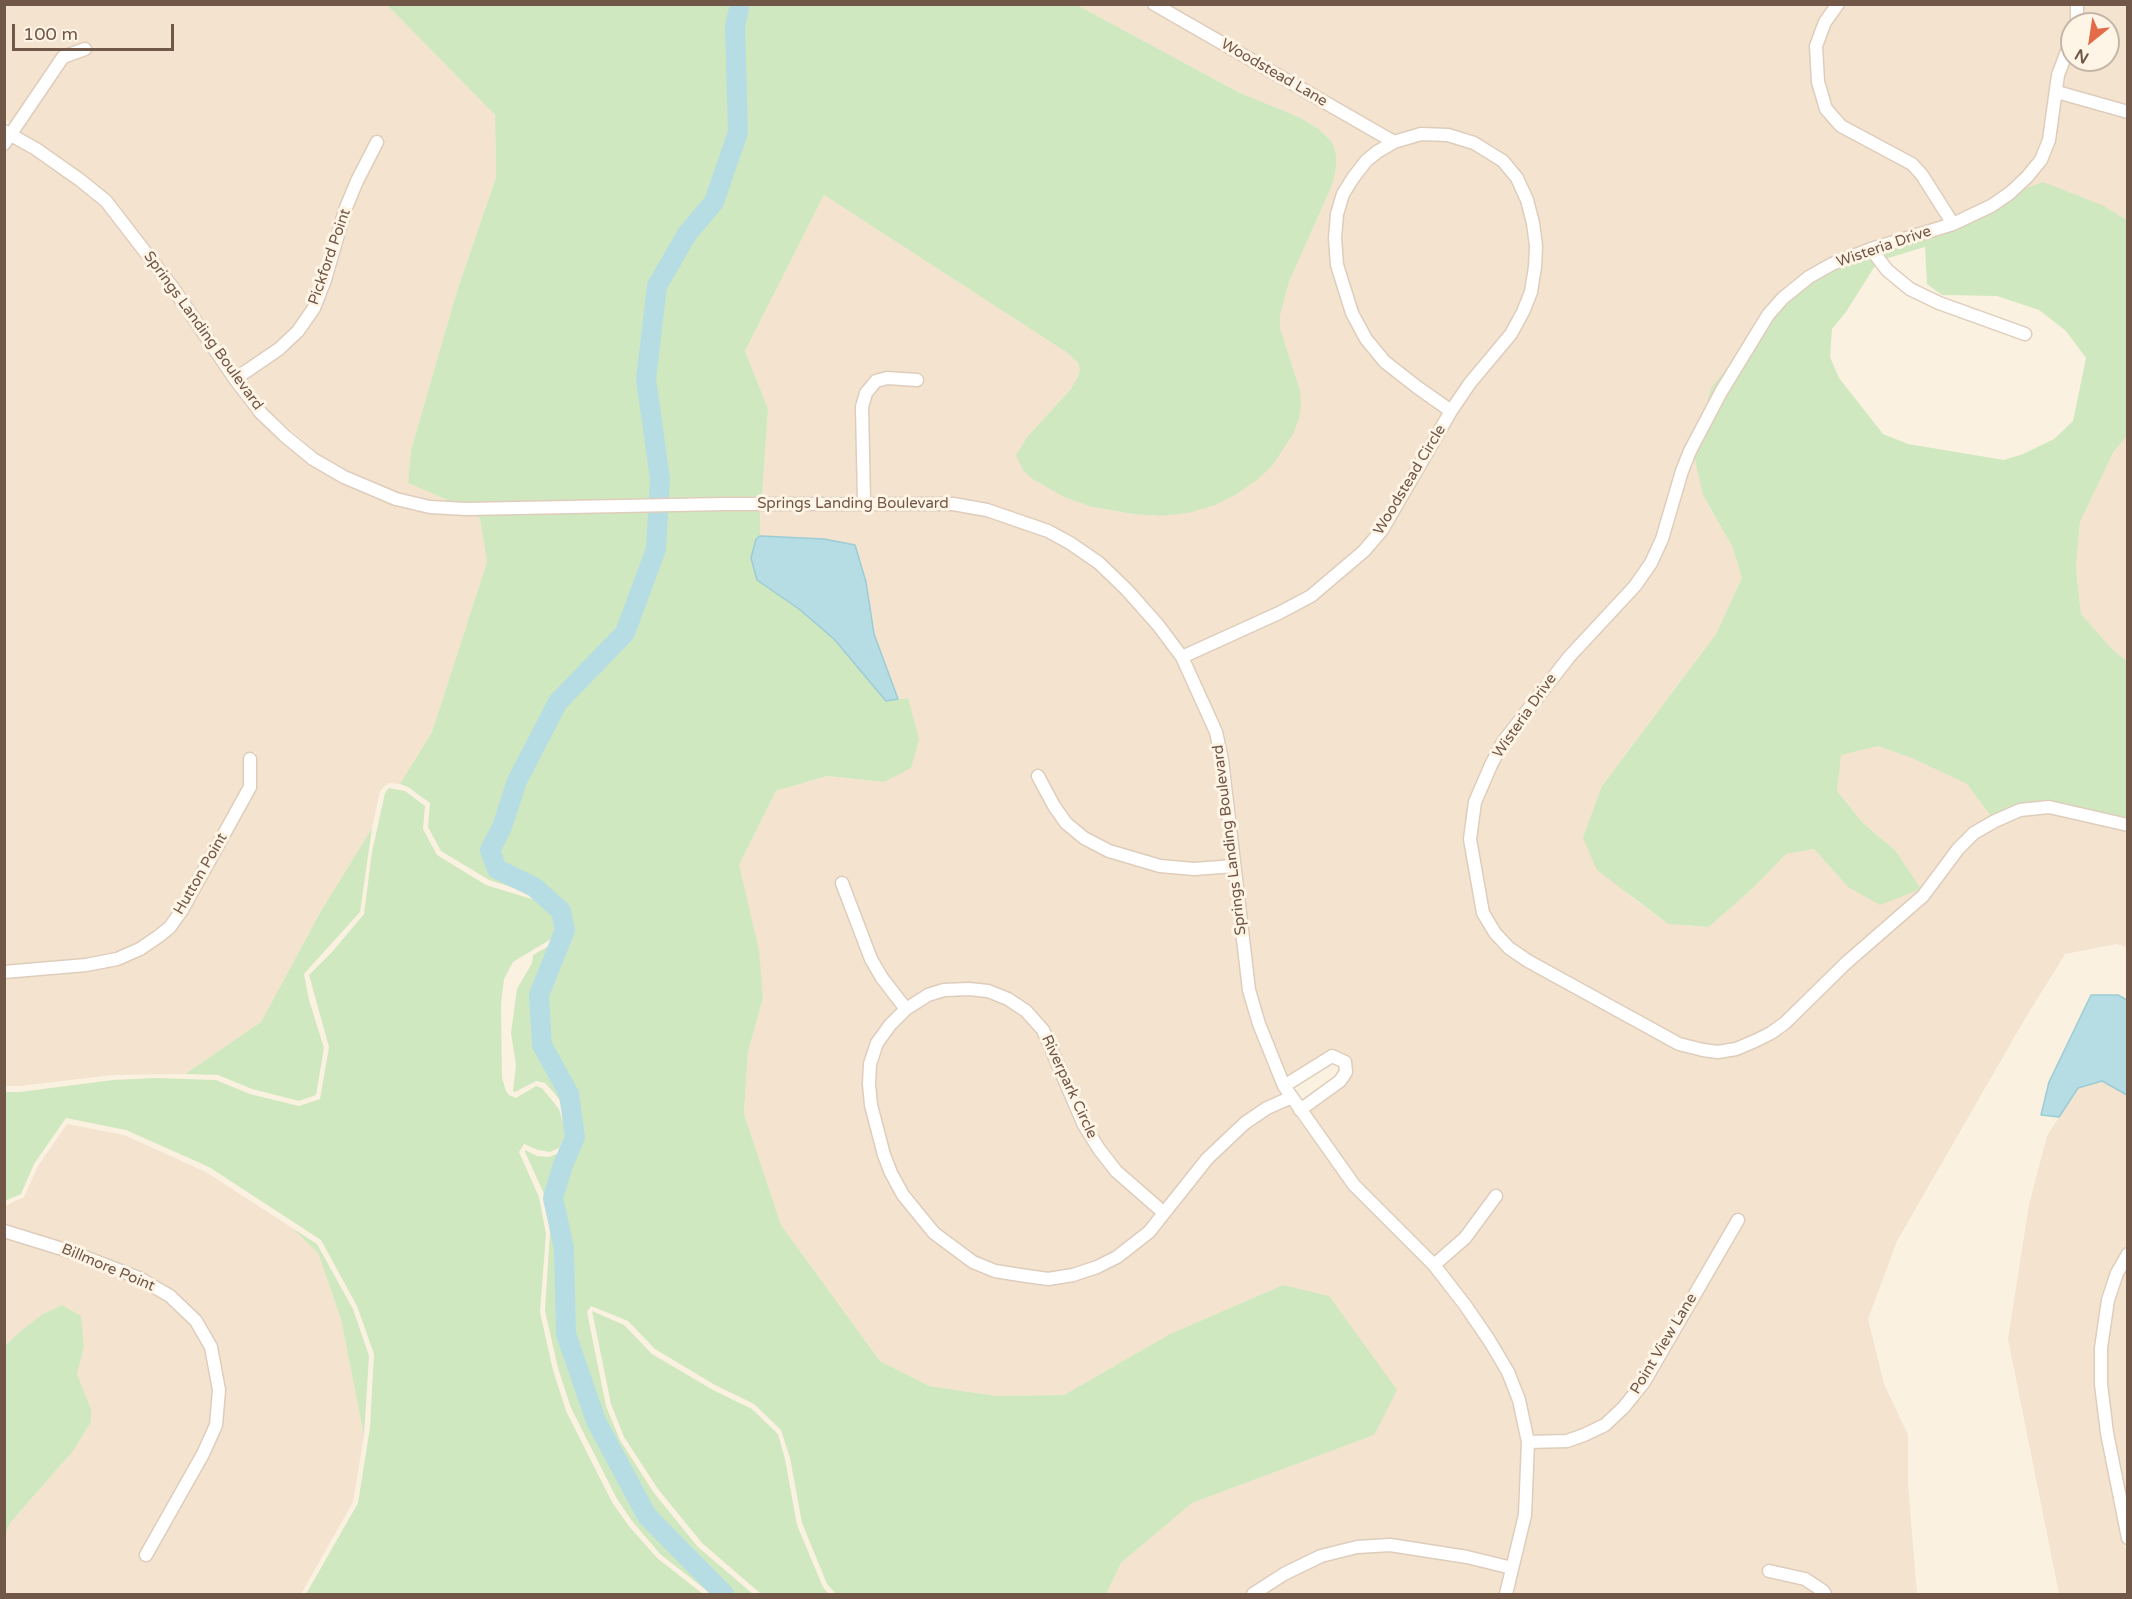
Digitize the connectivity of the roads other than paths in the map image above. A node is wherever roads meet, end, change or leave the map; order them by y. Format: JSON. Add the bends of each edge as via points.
{"nodes":[{"id":1,"x":1154,"y":4,"type":"edge"},
{"id":2,"x":1838,"y":4,"type":"edge"},
{"id":3,"x":85,"y":49,"type":"dead end"},
{"id":4,"x":2060,"y":70,"type":"edge"},
{"id":5,"x":2057,"y":92,"type":"junction"},
{"id":6,"x":2127,"y":112,"type":"edge"},
{"id":7,"x":6,"y":134,"type":"edge"},
{"id":8,"x":377,"y":142,"type":"dead end"},
{"id":9,"x":1394,"y":142,"type":"junction"},
{"id":10,"x":1953,"y":224,"type":"junction"},
{"id":11,"x":1871,"y":249,"type":"junction"},
{"id":12,"x":2025,"y":334,"type":"dead end"},
{"id":13,"x":235,"y":379,"type":"junction"},
{"id":14,"x":916,"y":380,"type":"dead end"},
{"id":15,"x":1451,"y":411,"type":"junction"},
{"id":16,"x":864,"y":502,"type":"junction"},
{"id":17,"x":1182,"y":657,"type":"junction"},
{"id":18,"x":250,"y":759,"type":"dead end"},
{"id":19,"x":1038,"y":776,"type":"dead end"},
{"id":20,"x":2127,"y":825,"type":"edge"},
{"id":21,"x":1234,"y":866,"type":"junction"},
{"id":22,"x":842,"y":883,"type":"dead end"},
{"id":23,"x":4,"y":972,"type":"edge"},
{"id":24,"x":906,"y":1009,"type":"junction"},
{"id":25,"x":1284,"y":1086,"type":"junction"},
{"id":26,"x":1292,"y":1097,"type":"junction"},
{"id":27,"x":1300,"y":1110,"type":"junction"},
{"id":28,"x":1496,"y":1196,"type":"dead end"},
{"id":29,"x":1164,"y":1213,"type":"junction"},
{"id":30,"x":1738,"y":1220,"type":"dead end"},
{"id":31,"x":4,"y":1231,"type":"edge"},
{"id":32,"x":2127,"y":1254,"type":"edge"},
{"id":33,"x":1434,"y":1265,"type":"junction"},
{"id":34,"x":1528,"y":1442,"type":"junction"},
{"id":35,"x":2127,"y":1538,"type":"edge"},
{"id":36,"x":146,"y":1556,"type":"dead end"},
{"id":37,"x":1512,"y":1568,"type":"junction"},
{"id":38,"x":1769,"y":1571,"type":"dead end"},
{"id":39,"x":1253,"y":1594,"type":"edge"},
{"id":40,"x":1506,"y":1594,"type":"edge"},
{"id":41,"x":1826,"y":1594,"type":"edge"}],
"edges":[{"from":1,"to":9,"type":"street","name":"Woodstead Lane"},
{"from":2,"to":10,"type":"street","via":[[1825,22],[1816,46],[1818,82],[1826,109],[1841,126],[1912,164]]},
{"from":3,"to":7,"type":"street","via":[[63,57]]},
{"from":4,"to":5,"type":"street","name":"Wisteria Drive"},
{"from":5,"to":6,"type":"street"},
{"from":5,"to":10,"type":"street","name":"Wisteria Drive","via":[[2042,160],[2010,193]]},
{"from":7,"to":13,"type":"street","name":"Springs Landing Boulevard","via":[[106,201],[173,288]]},
{"from":8,"to":13,"type":"street","name":"Pickford Point","via":[[345,210],[314,308],[279,349]]},
{"from":9,"to":15,"type":"street","name":"Woodstead Circle","via":[[1366,161],[1343,194],[1336,214],[1337,266],[1352,313],[1366,339],[1385,362]]},
{"from":9,"to":15,"type":"street","name":"Woodstead Circle","via":[[1420,134],[1448,135],[1490,152],[1517,178],[1533,223],[1535,267],[1523,312],[1511,334]]},
{"from":10,"to":11,"type":"street","name":"Wisteria Drive"},
{"from":11,"to":12,"type":"street","via":[[1887,270],[1910,289]]},
{"from":11,"to":20,"type":"street","name":"Wisteria Drive","via":[[1809,277],[1768,315],[1690,451],[1651,563],[1635,586],[1569,657],[1503,742],[1475,802],[1471,820],[1470,839],[1483,913],[1509,948],[1528,961],[1679,1044],[1718,1052],[1755,1041],[1785,1023],[1923,896],[1974,833],[1995,821],[2020,810],[2049,807]]},
{"from":13,"to":16,"type":"street","name":"Springs Landing Boulevard","via":[[261,413],[313,459],[396,499],[430,507]]},
{"from":14,"to":16,"type":"street","via":[[887,378],[876,381],[866,393],[862,407]]},
{"from":15,"to":17,"type":"street","name":"Woodstead Circle","via":[[1382,530],[1364,551],[1311,596]]},
{"from":16,"to":17,"type":"street","name":"Springs Landing Boulevard","via":[[952,504],[987,510],[1048,531],[1099,563],[1158,625]]},
{"from":17,"to":21,"type":"street","name":"Springs Landing Boulevard","via":[[1216,732]]},
{"from":18,"to":23,"type":"street","name":"Hutton Point","via":[[250,787],[170,927],[140,949],[117,959]]},
{"from":19,"to":21,"type":"street","via":[[1066,823],[1109,851],[1160,866]]},
{"from":21,"to":25,"type":"street","name":"Springs Landing Boulevard","via":[[1249,990]]},
{"from":22,"to":24,"type":"street","via":[[871,959]]},
{"from":24,"to":29,"type":"street","name":"Riverpark Circle","via":[[928,995],[969,989],[988,991],[1026,1011],[1043,1030],[1084,1125],[1099,1149],[1116,1171]]},
{"from":24,"to":29,"type":"street","name":"Riverpark Circle","via":[[877,1043],[870,1064],[871,1105],[891,1173],[903,1195],[934,1233],[973,1262],[995,1271],[1048,1279],[1073,1275],[1117,1257],[1149,1232]]},
{"from":25,"to":26,"type":"street","name":"Springs Landing Boulevard"},
{"from":25,"to":27,"type":"street","via":[[1332,1056],[1346,1062],[1341,1081]]},
{"from":26,"to":27,"type":"street","name":"Springs Landing Boulevard"},
{"from":26,"to":29,"type":"street","name":"Riverpark Circle","via":[[1245,1123],[1206,1159]]},
{"from":27,"to":33,"type":"street","name":"Springs Landing Boulevard","via":[[1354,1185]]},
{"from":28,"to":33,"type":"street","via":[[1465,1238]]},
{"from":30,"to":34,"type":"street","name":"Point View Lane","via":[[1644,1382],[1624,1407],[1605,1425],[1584,1435],[1567,1441]]},
{"from":31,"to":36,"type":"street","name":"Billmore Point","via":[[139,1278],[170,1296],[196,1321],[212,1347],[219,1390],[216,1425]]},
{"from":32,"to":35,"type":"street","via":[[2108,1300],[2101,1384]]},
{"from":33,"to":34,"type":"street","name":"Springs Landing Boulevard","via":[[1508,1372]]},
{"from":34,"to":37,"type":"street","name":"Springs Landing Boulevard","via":[[1525,1515]]},
{"from":37,"to":39,"type":"street","via":[[1390,1545],[1357,1547],[1321,1556]]},
{"from":37,"to":40,"type":"street","name":"Springs Landing Boulevard"},
{"from":38,"to":41,"type":"street","via":[[1805,1579]]}]}
